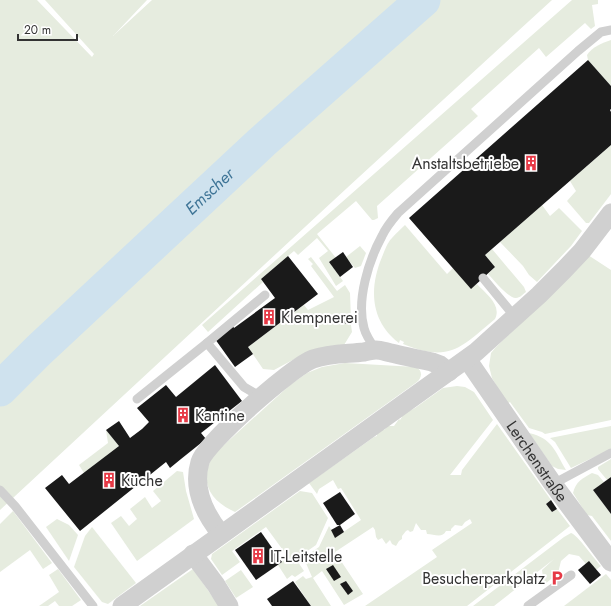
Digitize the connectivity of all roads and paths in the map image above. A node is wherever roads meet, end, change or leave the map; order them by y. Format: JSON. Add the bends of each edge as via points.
{"nodes":[{"id":1,"x":611,"y":30,"type":"edge"},
{"id":2,"x":611,"y":213,"type":"edge"},
{"id":3,"x":482,"y":278,"type":"dead end"},
{"id":4,"x":265,"y":295,"type":"dead end"},
{"id":5,"x":515,"y":317,"type":"junction"},
{"id":6,"x":207,"y":343,"type":"junction"},
{"id":7,"x":376,"y":350,"type":"junction"},
{"id":8,"x":467,"y":359,"type":"junction"},
{"id":9,"x":449,"y":372,"type":"junction"},
{"id":10,"x":264,"y":394,"type":"junction"},
{"id":11,"x":137,"y":399,"type":"dead end"},
{"id":12,"x":611,"y":453,"type":"edge"},
{"id":13,"x":553,"y":484,"type":"junction"},
{"id":14,"x":0,"y":490,"type":"edge"},
{"id":15,"x":220,"y":534,"type":"junction"},
{"id":16,"x":193,"y":554,"type":"junction"},
{"id":17,"x":611,"y":562,"type":"edge"},
{"id":18,"x":571,"y":575,"type":"dead end"},
{"id":19,"x":94,"y":606,"type":"edge"},
{"id":20,"x":122,"y":606,"type":"edge"},
{"id":21,"x":229,"y":606,"type":"edge"},
{"id":22,"x":528,"y":606,"type":"edge"}],
"edges":[{"from":1,"to":7,"type":"lane","via":[[601,32],[588,42],[398,213],[389,224],[372,262],[362,300],[364,328]]},
{"from":2,"to":5,"type":"street","via":[[582,251]]},
{"from":3,"to":5,"type":"lane"},
{"from":4,"to":6,"type":"lane"},
{"from":5,"to":8,"type":"street"},
{"from":6,"to":10,"type":"lane","via":[[244,387],[250,392]]},
{"from":6,"to":11,"type":"lane"},
{"from":7,"to":9,"type":"street","via":[[432,362]]},
{"from":7,"to":10,"type":"street","via":[[313,359],[288,374]]},
{"from":8,"to":9,"type":"street"},
{"from":8,"to":13,"type":"street","name":"Lerchenstraße"},
{"from":9,"to":15,"type":"street"},
{"from":10,"to":15,"type":"street","via":[[200,459],[197,473],[200,497],[211,522]]},
{"from":12,"to":13,"type":"lane"},
{"from":13,"to":17,"type":"street","name":"Lerchenstraße"},
{"from":14,"to":19,"type":"lane"},
{"from":15,"to":16,"type":"street"},
{"from":16,"to":20,"type":"street"},
{"from":16,"to":21,"type":"street"},
{"from":18,"to":22,"type":"lane"}]}
